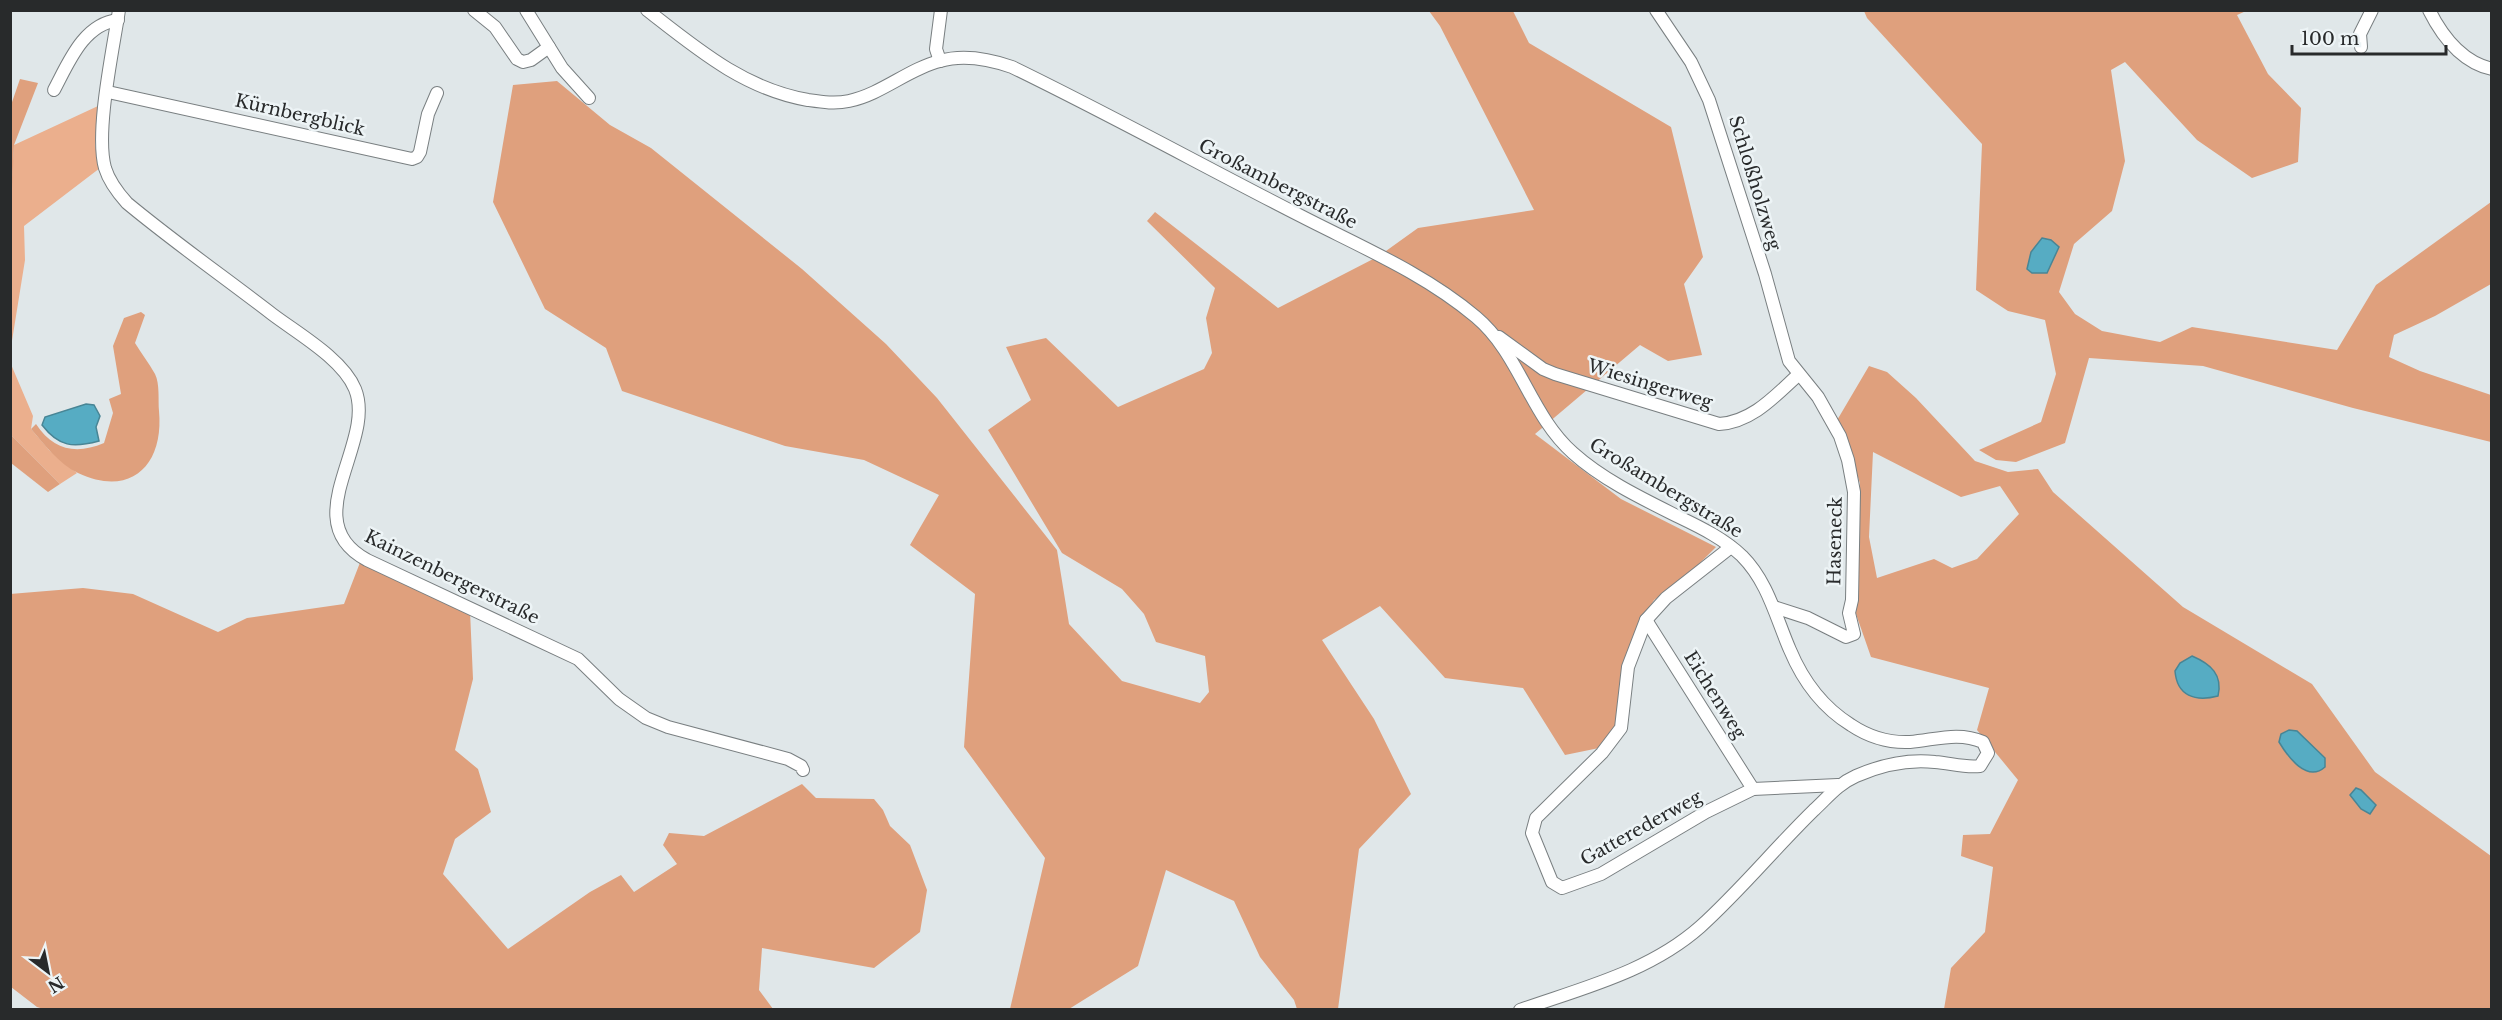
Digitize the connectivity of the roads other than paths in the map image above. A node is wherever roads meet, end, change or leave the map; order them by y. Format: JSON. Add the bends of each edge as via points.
{"nodes":[{"id":1,"x":474,"y":10,"type":"edge"},
{"id":2,"x":526,"y":10,"type":"edge"},
{"id":3,"x":647,"y":10,"type":"edge"},
{"id":4,"x":941,"y":10,"type":"edge"},
{"id":5,"x":1656,"y":10,"type":"edge"},
{"id":6,"x":2372,"y":10,"type":"edge"},
{"id":7,"x":2429,"y":10,"type":"edge"},
{"id":8,"x":118,"y":15,"type":"edge"},
{"id":9,"x":549,"y":47,"type":"junction"},
{"id":10,"x":2361,"y":47,"type":"dead end"},
{"id":11,"x":940,"y":61,"type":"junction"},
{"id":12,"x":2492,"y":69,"type":"edge"},
{"id":13,"x":54,"y":90,"type":"dead end"},
{"id":14,"x":108,"y":92,"type":"junction"},
{"id":15,"x":436,"y":93,"type":"dead end"},
{"id":16,"x":589,"y":98,"type":"dead end"},
{"id":17,"x":1490,"y":330,"type":"junction"},
{"id":18,"x":1798,"y":375,"type":"junction"},
{"id":19,"x":1731,"y":548,"type":"junction"},
{"id":20,"x":1774,"y":607,"type":"junction"},
{"id":21,"x":1646,"y":621,"type":"junction"},
{"id":22,"x":803,"y":770,"type":"dead end"},
{"id":23,"x":1838,"y":785,"type":"junction"},
{"id":24,"x":1753,"y":789,"type":"junction"},
{"id":25,"x":1520,"y":1010,"type":"edge"}],
"edges":[{"from":1,"to":9,"type":"street","via":[[495,27],[523,62]]},
{"from":2,"to":9,"type":"street"},
{"from":3,"to":11,"type":"street","name":"Großambergstraße","via":[[740,78],[767,90],[823,103],[848,102],[865,96]]},
{"from":4,"to":11,"type":"street","via":[[936,49]]},
{"from":5,"to":18,"type":"street","name":"Schloßholzweg","via":[[1691,62],[1709,100],[1765,274],[1780,335]]},
{"from":6,"to":10,"type":"street","via":[[2360,34]]},
{"from":7,"to":12,"type":"street","via":[[2448,41],[2463,55]]},
{"from":8,"to":13,"type":"street","via":[[83,38]]},
{"from":8,"to":14,"type":"street","name":"Kainzenbergerstraße"},
{"from":9,"to":16,"type":"street"},
{"from":11,"to":17,"type":"street","name":"Großambergstraße","via":[[980,58],[1021,71],[1389,262],[1458,303]]},
{"from":14,"to":15,"type":"street","name":"Kürnbergblick","via":[[412,159],[420,152]]},
{"from":14,"to":22,"type":"street","name":"Kainzenbergerstraße","via":[[101,137],[106,169],[120,195],[335,363],[352,382],[358,401],[358,421],[336,510],[342,536],[352,550],[578,659],[619,699],[646,718],[788,759]]},
{"from":17,"to":18,"type":"street","name":"Wiesingerweg","via":[[1554,374],[1719,424],[1733,423],[1751,414]]},
{"from":17,"to":19,"type":"street","name":"Großambergstraße","via":[[1511,359],[1544,420],[1572,452],[1607,477],[1718,536]]},
{"from":18,"to":20,"type":"street","name":"Haseneck","via":[[1831,417],[1848,460],[1854,492],[1849,613],[1854,634],[1846,637]]},
{"from":19,"to":20,"type":"street","name":"Großambergstraße","via":[[1751,566]]},
{"from":19,"to":21,"type":"street","name":"Gatterederweg","via":[[1666,598]]},
{"from":20,"to":23,"type":"street","name":"Großambergstraße","via":[[1800,670],[1823,705],[1839,717],[1883,740],[1909,742],[1965,736],[1983,742],[1988,753],[1980,766],[1969,768],[1915,760],[1870,771]]},
{"from":21,"to":24,"type":"street","name":"Eichenweg"},
{"from":21,"to":24,"type":"street","name":"Gatterederweg","via":[[1628,668],[1622,728],[1536,818],[1532,834],[1552,882],[1562,888],[1601,874]]},
{"from":23,"to":24,"type":"street","name":"Gatterederweg"},
{"from":23,"to":25,"type":"street","name":"Großambergstraße","via":[[1714,914],[1680,942],[1621,975]]}]}
